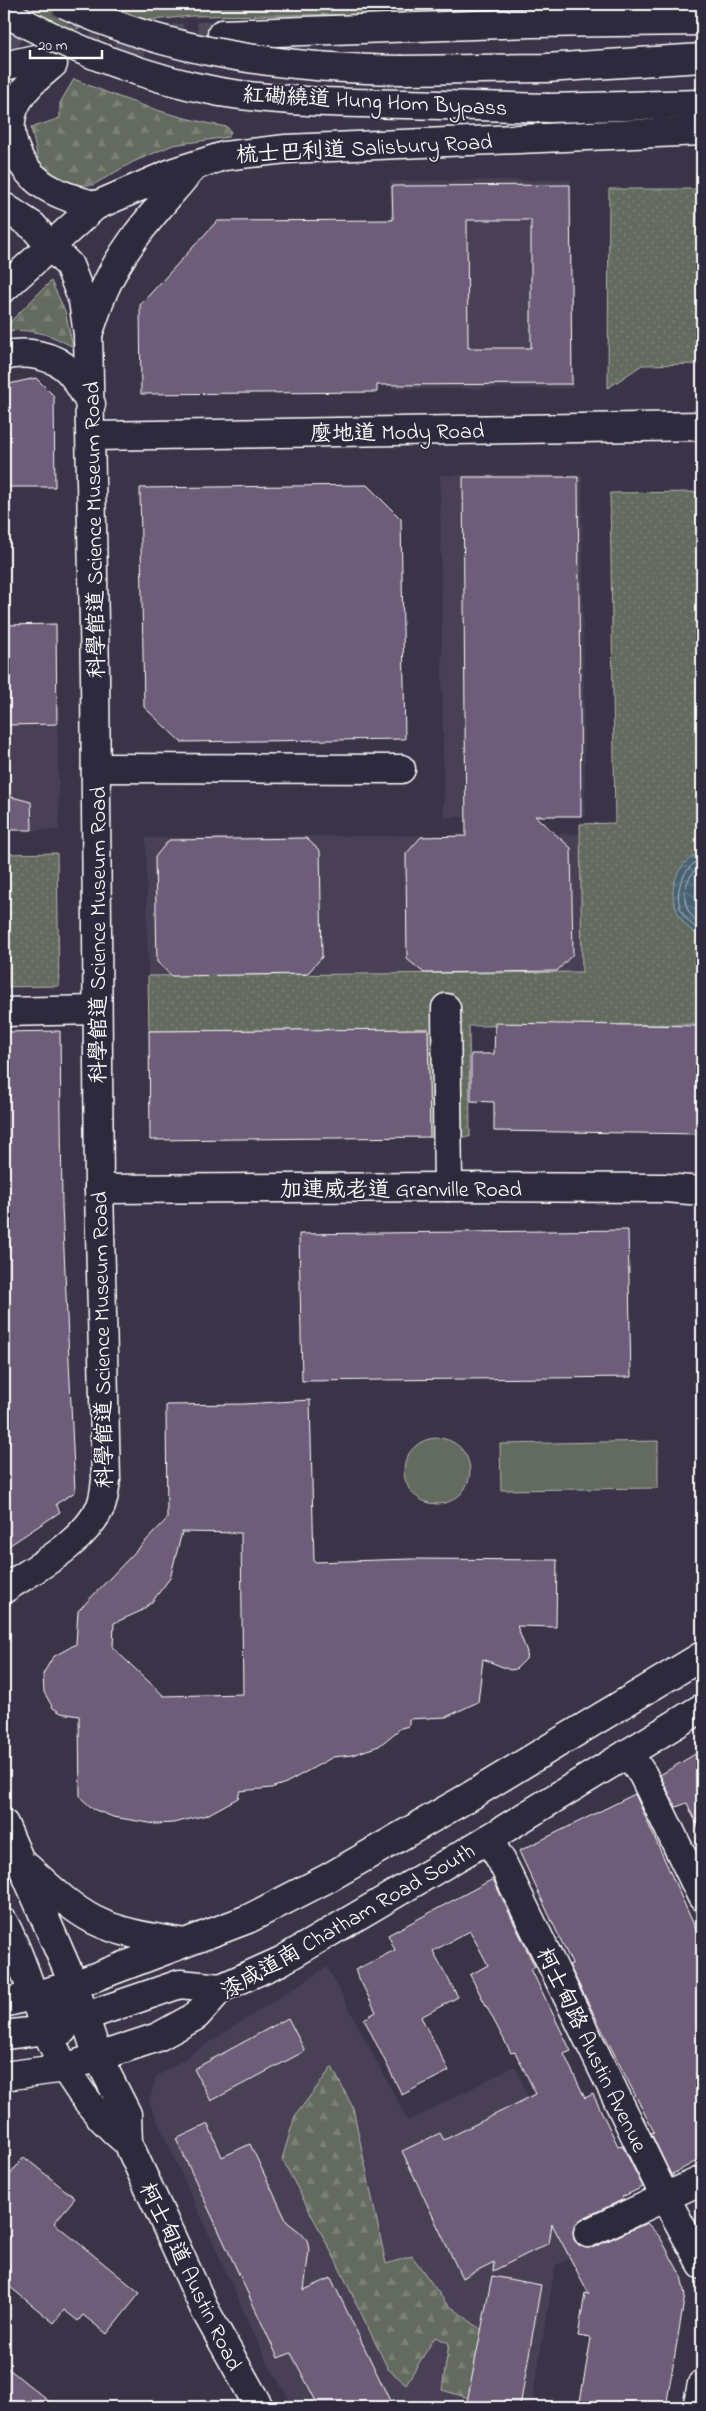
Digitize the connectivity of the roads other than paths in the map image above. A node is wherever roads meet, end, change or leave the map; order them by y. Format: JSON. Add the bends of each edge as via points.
{"nodes":[{"id":1,"x":65,"y":4,"type":"edge"},
{"id":2,"x":4,"y":12,"type":"edge"},
{"id":3,"x":702,"y":21,"type":"edge"},
{"id":4,"x":222,"y":34,"type":"tunnel mouth"},
{"id":5,"x":702,"y":58,"type":"edge"},
{"id":6,"x":4,"y":66,"type":"edge"},
{"id":7,"x":702,"y":104,"type":"edge"},
{"id":8,"x":702,"y":131,"type":"edge"},
{"id":9,"x":195,"y":166,"type":"junction"},
{"id":10,"x":95,"y":206,"type":"junction"},
{"id":11,"x":4,"y":207,"type":"edge"},
{"id":12,"x":50,"y":246,"type":"junction"},
{"id":13,"x":4,"y":288,"type":"edge"},
{"id":14,"x":88,"y":334,"type":"junction"},
{"id":15,"x":4,"y":356,"type":"edge"},
{"id":16,"x":91,"y":404,"type":"junction"},
{"id":17,"x":702,"y":426,"type":"edge"},
{"id":18,"x":92,"y":436,"type":"junction"},
{"id":19,"x":96,"y":768,"type":"junction"},
{"id":20,"x":401,"y":769,"type":"dead end"},
{"id":21,"x":446,"y":1008,"type":"dead end"},
{"id":22,"x":97,"y":1010,"type":"junction"},
{"id":23,"x":4,"y":1012,"type":"edge"},
{"id":24,"x":448,"y":1187,"type":"junction"},
{"id":25,"x":99,"y":1188,"type":"junction"},
{"id":26,"x":702,"y":1191,"type":"edge"},
{"id":27,"x":4,"y":1589,"type":"edge"},
{"id":28,"x":702,"y":1656,"type":"edge"},
{"id":29,"x":702,"y":1708,"type":"edge"},
{"id":30,"x":628,"y":1753,"type":"junction"},
{"id":31,"x":4,"y":1824,"type":"edge"},
{"id":32,"x":488,"y":1839,"type":"junction"},
{"id":33,"x":22,"y":1864,"type":"junction"},
{"id":34,"x":702,"y":1897,"type":"edge"},
{"id":35,"x":4,"y":1923,"type":"edge"},
{"id":36,"x":186,"y":1944,"type":"junction"},
{"id":37,"x":74,"y":1984,"type":"junction"},
{"id":38,"x":221,"y":1988,"type":"junction"},
{"id":39,"x":35,"y":1995,"type":"junction"},
{"id":40,"x":4,"y":2003,"type":"edge"},
{"id":41,"x":88,"y":2024,"type":"junction"},
{"id":42,"x":46,"y":2030,"type":"junction"},
{"id":43,"x":4,"y":2035,"type":"edge"},
{"id":44,"x":98,"y":2057,"type":"junction"},
{"id":45,"x":65,"y":2068,"type":"junction"},
{"id":46,"x":4,"y":2076,"type":"edge"},
{"id":47,"x":128,"y":2143,"type":"junction"},
{"id":48,"x":702,"y":2180,"type":"edge"},
{"id":49,"x":666,"y":2199,"type":"junction"},
{"id":50,"x":588,"y":2233,"type":"dead end"},
{"id":51,"x":701,"y":2267,"type":"edge"},
{"id":52,"x":702,"y":2384,"type":"edge"},
{"id":53,"x":258,"y":2407,"type":"edge"},
{"id":54,"x":698,"y":2407,"type":"edge"}],
"edges":[{"from":1,"to":5,"type":"main road","name":"紅磡繞道 Hung Hom Bypass","bridge":true,"via":[[138,32],[216,53],[346,69],[546,68]]},
{"from":2,"to":7,"type":"main road","name":"紅磡繞道 Hung Hom Bypass","bridge":true,"via":[[66,43],[116,63],[220,92],[343,103],[549,108]]},
{"from":3,"to":4,"type":"main road","via":[[512,23]]},
{"from":6,"to":10,"type":"main road","via":[[50,60],[18,100],[10,128],[12,142],[25,168],[41,184],[58,194]]},
{"from":8,"to":9,"type":"main road","name":"梳士巴利道 Salisbury Road","via":[[286,149],[224,156]]},
{"from":9,"to":10,"type":"main road","name":"梳士巴利道 Salisbury Road"},
{"from":9,"to":14,"type":"main road","via":[[134,239],[104,290]]},
{"from":10,"to":12,"type":"main road","name":"梳士巴利道 Salisbury Road"},
{"from":11,"to":12,"type":"main road","via":[[33,226]]},
{"from":12,"to":13,"type":"main road","name":"梳士巴利道 Salisbury Road"},
{"from":12,"to":14,"type":"main road","name":"科學館道 Science Museum Road","via":[[69,265],[83,301]]},
{"from":14,"to":16,"type":"main road","name":"科學館道 Science Museum Road"},
{"from":15,"to":16,"type":"main road","via":[[24,352],[58,363],[69,371]]},
{"from":16,"to":18,"type":"main road","name":"科學館道 Science Museum Road"},
{"from":17,"to":18,"type":"main road","name":"麼地道 Mody Road"},
{"from":18,"to":19,"type":"main road","name":"科學館道 Science Museum Road"},
{"from":19,"to":20,"type":"main road"},
{"from":19,"to":22,"type":"main road","name":"科學館道 Science Museum Road"},
{"from":21,"to":24,"type":"main road"},
{"from":22,"to":23,"type":"main road"},
{"from":22,"to":25,"type":"main road","name":"科學館道 Science Museum Road"},
{"from":24,"to":25,"type":"main road","name":"加連威老道 Granville Road"},
{"from":24,"to":26,"type":"main road","name":"加連威老道 Granville Road","via":[[680,1188]]},
{"from":25,"to":27,"type":"main road","name":"科學館道 Science Museum Road","via":[[106,1454],[102,1505],[86,1528],[66,1546]]},
{"from":28,"to":36,"type":"main road","name":"漆咸道南 Chatham Road South","via":[[328,1878],[248,1919]]},
{"from":29,"to":30,"type":"main road","name":"漆咸道南 Chatham Road South"},
{"from":30,"to":32,"type":"main road","name":"漆咸道南 Chatham Road South"},
{"from":30,"to":34,"type":"main road","via":[[643,1775]]},
{"from":31,"to":33,"type":"main road","name":"柯士甸道 Austin Road"},
{"from":32,"to":38,"type":"main road","name":"漆咸道南 Chatham Road South","via":[[281,1961]]},
{"from":32,"to":49,"type":"main road","name":"柯士甸路 Austin Avenue"},
{"from":33,"to":36,"type":"main road","via":[[95,1920],[130,1932]]},
{"from":33,"to":37,"type":"main road","name":"柯士甸道 Austin Road"},
{"from":35,"to":39,"type":"main road","name":"柯士甸道 Austin Road"},
{"from":36,"to":37,"type":"main road","name":"漆咸道南 Chatham Road South"},
{"from":37,"to":39,"type":"main road","name":"漆咸道南 Chatham Road South"},
{"from":37,"to":41,"type":"main road","name":"柯士甸道 Austin Road"},
{"from":38,"to":41,"type":"main road","via":[[180,1984]]},
{"from":38,"to":44,"type":"main road","name":"漆咸道南 Chatham Road South","via":[[196,2016],[158,2037]]},
{"from":39,"to":40,"type":"main road","name":"漆咸道南 Chatham Road South"},
{"from":39,"to":41,"type":"main road"},
{"from":39,"to":42,"type":"main road","name":"柯士甸道 Austin Road"},
{"from":41,"to":42,"type":"main road"},
{"from":41,"to":44,"type":"main road","name":"柯士甸道 Austin Road"},
{"from":42,"to":43,"type":"main road"},
{"from":42,"to":45,"type":"main road","name":"柯士甸道 Austin Road"},
{"from":44,"to":45,"type":"main road","name":"漆咸道南 Chatham Road South"},
{"from":44,"to":47,"type":"main road","name":"柯士甸道 Austin Road","via":[[127,2114]]},
{"from":45,"to":46,"type":"main road","name":"漆咸道南 Chatham Road South"},
{"from":45,"to":47,"type":"main road","name":"柯士甸道 Austin Road","via":[[106,2125]]},
{"from":47,"to":53,"type":"main road","name":"柯士甸道 Austin Road","via":[[206,2312]]},
{"from":48,"to":49,"type":"main road"},
{"from":49,"to":50,"type":"main road"},
{"from":49,"to":51,"type":"main road","name":"柯士甸路 Austin Avenue"},
{"from":52,"to":54,"type":"main road"}]}
